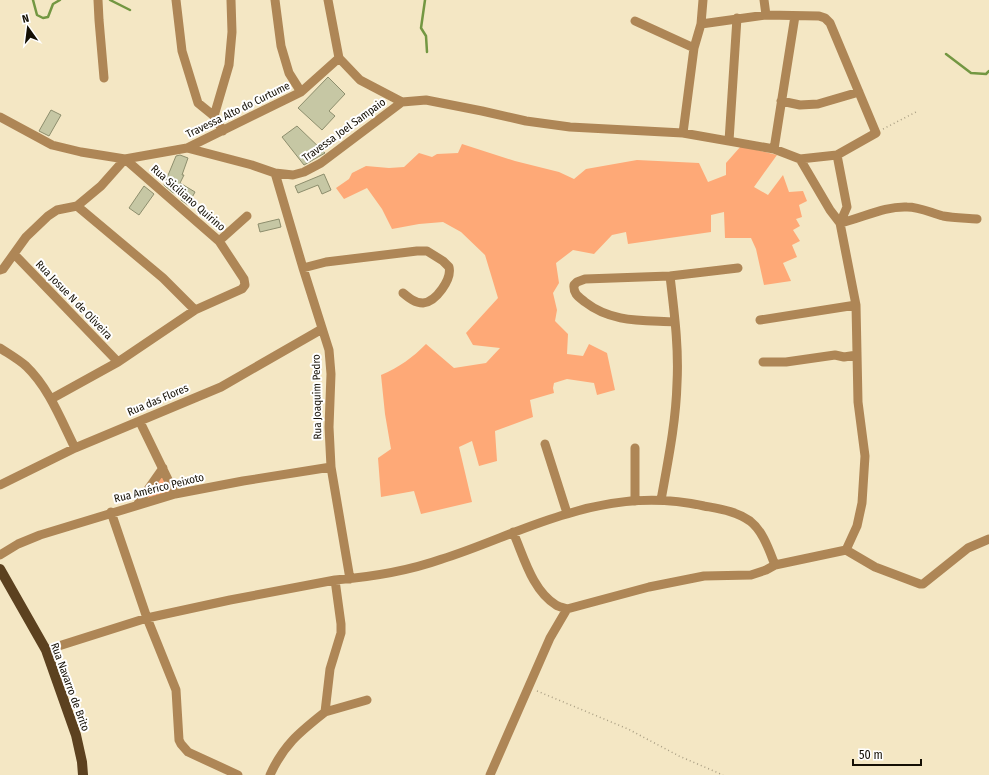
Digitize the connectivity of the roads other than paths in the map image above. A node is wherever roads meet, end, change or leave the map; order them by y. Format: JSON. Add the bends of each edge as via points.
{"nodes":[{"id":1,"x":98,"y":0,"type":"edge"},
{"id":2,"x":176,"y":0,"type":"edge"},
{"id":3,"x":231,"y":0,"type":"edge"},
{"id":4,"x":275,"y":0,"type":"edge"},
{"id":5,"x":328,"y":0,"type":"edge"},
{"id":6,"x":703,"y":0,"type":"edge"},
{"id":7,"x":764,"y":0,"type":"edge"},
{"id":8,"x":766,"y":15,"type":"junction"},
{"id":9,"x":795,"y":16,"type":"junction"},
{"id":10,"x":737,"y":18,"type":"junction"},
{"id":11,"x":635,"y":21,"type":"dead end"},
{"id":12,"x":701,"y":24,"type":"junction"},
{"id":13,"x":694,"y":48,"type":"junction"},
{"id":14,"x":338,"y":58,"type":"junction"},
{"id":15,"x":104,"y":78,"type":"dead end"},
{"id":16,"x":301,"y":92,"type":"junction"},
{"id":17,"x":859,"y":92,"type":"junction"},
{"id":18,"x":781,"y":101,"type":"junction"},
{"id":19,"x":402,"y":102,"type":"junction"},
{"id":20,"x":214,"y":116,"type":"junction"},
{"id":21,"x":0,"y":117,"type":"edge"},
{"id":22,"x":223,"y":131,"type":"junction"},
{"id":23,"x":683,"y":133,"type":"junction"},
{"id":24,"x":729,"y":141,"type":"junction"},
{"id":25,"x":187,"y":148,"type":"junction"},
{"id":26,"x":774,"y":149,"type":"junction"},
{"id":27,"x":837,"y":155,"type":"junction"},
{"id":28,"x":125,"y":159,"type":"junction"},
{"id":29,"x":800,"y":159,"type":"junction"},
{"id":30,"x":275,"y":173,"type":"junction"},
{"id":31,"x":77,"y":206,"type":"junction"},
{"id":32,"x":247,"y":216,"type":"dead end"},
{"id":33,"x":978,"y":219,"type":"dead end"},
{"id":34,"x":840,"y":223,"type":"junction"},
{"id":35,"x":219,"y":241,"type":"junction"},
{"id":36,"x":14,"y":254,"type":"junction"},
{"id":37,"x":303,"y":268,"type":"junction"},
{"id":38,"x":738,"y":268,"type":"dead end"},
{"id":39,"x":0,"y":270,"type":"edge"},
{"id":40,"x":670,"y":276,"type":"junction"},
{"id":41,"x":403,"y":293,"type":"dead end"},
{"id":42,"x":856,"y":305,"type":"junction"},
{"id":43,"x":195,"y":310,"type":"junction"},
{"id":44,"x":760,"y":320,"type":"dead end"},
{"id":45,"x":675,"y":322,"type":"junction"},
{"id":46,"x":322,"y":329,"type":"junction"},
{"id":47,"x":0,"y":348,"type":"edge"},
{"id":48,"x":857,"y":355,"type":"junction"},
{"id":49,"x":118,"y":362,"type":"junction"},
{"id":50,"x":763,"y":362,"type":"dead end"},
{"id":51,"x":51,"y":399,"type":"junction"},
{"id":52,"x":140,"y":422,"type":"junction"},
{"id":53,"x":545,"y":444,"type":"dead end"},
{"id":54,"x":75,"y":448,"type":"junction"},
{"id":55,"x":636,"y":448,"type":"dead end"},
{"id":56,"x":331,"y":467,"type":"junction"},
{"id":57,"x":163,"y":468,"type":"junction"},
{"id":58,"x":0,"y":485,"type":"edge"},
{"id":59,"x":175,"y":494,"type":"junction"},
{"id":60,"x":661,"y":500,"type":"junction"},
{"id":61,"x":635,"y":501,"type":"junction"},
{"id":62,"x":138,"y":505,"type":"junction"},
{"id":63,"x":111,"y":512,"type":"junction"},
{"id":64,"x":567,"y":513,"type":"junction"},
{"id":65,"x":513,"y":532,"type":"junction"},
{"id":66,"x":989,"y":538,"type":"edge"},
{"id":67,"x":846,"y":550,"type":"junction"},
{"id":68,"x":0,"y":555,"type":"edge"},
{"id":69,"x":775,"y":565,"type":"junction"},
{"id":70,"x":0,"y":569,"type":"edge"},
{"id":71,"x":350,"y":579,"type":"junction"},
{"id":72,"x":335,"y":580,"type":"junction"},
{"id":73,"x":567,"y":609,"type":"junction"},
{"id":74,"x":147,"y":618,"type":"junction"},
{"id":75,"x":46,"y":650,"type":"junction"},
{"id":76,"x":367,"y":700,"type":"dead end"},
{"id":77,"x":325,"y":712,"type":"junction"},
{"id":78,"x":83,"y":775,"type":"edge"},
{"id":79,"x":238,"y":775,"type":"edge"},
{"id":80,"x":270,"y":775,"type":"edge"},
{"id":81,"x":490,"y":775,"type":"edge"}],
"edges":[{"from":1,"to":15,"type":"street"},
{"from":2,"to":20,"type":"street","via":[[182,51],[198,103]]},
{"from":3,"to":20,"type":"street","via":[[229,65]]},
{"from":4,"to":16,"type":"street","via":[[281,46],[289,73]]},
{"from":5,"to":14,"type":"street"},
{"from":6,"to":12,"type":"street"},
{"from":7,"to":8,"type":"street"},
{"from":8,"to":9,"type":"street"},
{"from":8,"to":10,"type":"street"},
{"from":9,"to":17,"type":"street","via":[[819,16],[830,23]]},
{"from":9,"to":18,"type":"street"},
{"from":10,"to":12,"type":"street"},
{"from":10,"to":24,"type":"street"},
{"from":11,"to":13,"type":"street"},
{"from":12,"to":13,"type":"street"},
{"from":13,"to":23,"type":"street"},
{"from":14,"to":16,"type":"street","name":"Travessa Alto do Curtume"},
{"from":14,"to":19,"type":"street","via":[[360,80]]},
{"from":16,"to":22,"type":"street","name":"Travessa Alto do Curtume"},
{"from":17,"to":18,"type":"street","via":[[818,104],[800,105]]},
{"from":17,"to":27,"type":"street","via":[[876,133]]},
{"from":18,"to":26,"type":"street"},
{"from":19,"to":23,"type":"street","via":[[426,100],[526,121],[570,127]]},
{"from":19,"to":30,"type":"street","name":"Travessa Joel Sampaio","via":[[313,169],[293,175]]},
{"from":20,"to":22,"type":"street"},
{"from":21,"to":28,"type":"street","name":"Travessa Alto do Curtume","via":[[52,145]]},
{"from":22,"to":25,"type":"street","name":"Travessa Alto do Curtume"},
{"from":23,"to":24,"type":"street"},
{"from":24,"to":26,"type":"street"},
{"from":25,"to":28,"type":"street","name":"Travessa Alto do Curtume"},
{"from":25,"to":30,"type":"street","name":"Travessa Joel Sampaio"},
{"from":26,"to":29,"type":"street"},
{"from":27,"to":29,"type":"street"},
{"from":27,"to":34,"type":"street","via":[[847,207]]},
{"from":28,"to":31,"type":"street","via":[[101,186]]},
{"from":28,"to":35,"type":"street","name":"Rua Siciliano Quirino"},
{"from":29,"to":34,"type":"street"},
{"from":30,"to":37,"type":"street","name":"Rua Joaquim Pedro"},
{"from":31,"to":36,"type":"street","via":[[57,210],[48,216],[26,237]]},
{"from":31,"to":43,"type":"street","via":[[163,278]]},
{"from":32,"to":35,"type":"street"},
{"from":33,"to":34,"type":"street","via":[[944,216],[906,207],[876,212]]},
{"from":34,"to":42,"type":"street"},
{"from":35,"to":43,"type":"street","name":"Rua Siciliano Quirino","via":[[245,284],[242,289]]},
{"from":36,"to":39,"type":"street"},
{"from":36,"to":49,"type":"street","name":"Rua Josue N de Oliveira"},
{"from":37,"to":41,"type":"street","via":[[326,262],[417,251],[427,251],[449,267],[449,276],[439,293],[430,301],[415,302]]},
{"from":37,"to":46,"type":"street","name":"Rua Joaquim Pedro"},
{"from":38,"to":40,"type":"street"},
{"from":40,"to":45,"type":"street"},
{"from":40,"to":45,"type":"street","via":[[585,279],[577,282],[574,289],[579,297],[605,314],[618,318]]},
{"from":42,"to":44,"type":"street"},
{"from":42,"to":48,"type":"street"},
{"from":43,"to":49,"type":"street"},
{"from":45,"to":60,"type":"street","via":[[677,382],[671,442]]},
{"from":46,"to":52,"type":"street","name":"Rua das Flores","via":[[221,386]]},
{"from":46,"to":56,"type":"street","name":"Rua Joaquim Pedro","via":[[329,350],[331,374]]},
{"from":47,"to":51,"type":"street","via":[[25,366]]},
{"from":48,"to":50,"type":"street"},
{"from":48,"to":67,"type":"street","via":[[858,402],[866,456],[862,503],[857,526]]},
{"from":49,"to":51,"type":"street"},
{"from":51,"to":54,"type":"street"},
{"from":52,"to":54,"type":"street","name":"Rua das Flores"},
{"from":52,"to":57,"type":"street"},
{"from":53,"to":64,"type":"street"},
{"from":54,"to":58,"type":"street","name":"Rua das Flores"},
{"from":55,"to":61,"type":"street"},
{"from":56,"to":59,"type":"street","name":"Rua Américo Peixoto"},
{"from":56,"to":71,"type":"street","name":"Rua Joaquim Pedro"},
{"from":57,"to":59,"type":"street"},
{"from":57,"to":62,"type":"street"},
{"from":59,"to":62,"type":"street","name":"Rua Américo Peixoto"},
{"from":60,"to":61,"type":"street"},
{"from":60,"to":69,"type":"street","via":[[734,512],[750,521],[761,532]]},
{"from":61,"to":64,"type":"street"},
{"from":62,"to":63,"type":"street","name":"Rua Américo Peixoto"},
{"from":63,"to":68,"type":"street","name":"Rua Américo Peixoto","via":[[29,538]]},
{"from":63,"to":74,"type":"street"},
{"from":64,"to":65,"type":"street"},
{"from":65,"to":71,"type":"street","via":[[410,569]]},
{"from":65,"to":73,"type":"street","via":[[533,580],[543,594],[556,605]]},
{"from":66,"to":67,"type":"street","via":[[968,548],[923,584],[875,566]]},
{"from":67,"to":69,"type":"street"},
{"from":69,"to":73,"type":"street","via":[[751,575],[704,576],[649,587]]},
{"from":70,"to":75,"type":"main road","name":"Rua Navarro de Brito"},
{"from":71,"to":72,"type":"street"},
{"from":72,"to":74,"type":"street"},
{"from":72,"to":77,"type":"street","via":[[341,633],[330,669]]},
{"from":73,"to":81,"type":"street","via":[[550,638]]},
{"from":74,"to":75,"type":"street"},
{"from":74,"to":79,"type":"street","via":[[176,690],[181,744],[188,752]]},
{"from":75,"to":78,"type":"main road","name":"Rua Navarro de Brito","via":[[76,735]]},
{"from":76,"to":77,"type":"street"},
{"from":77,"to":80,"type":"street","via":[[284,749]]}]}
